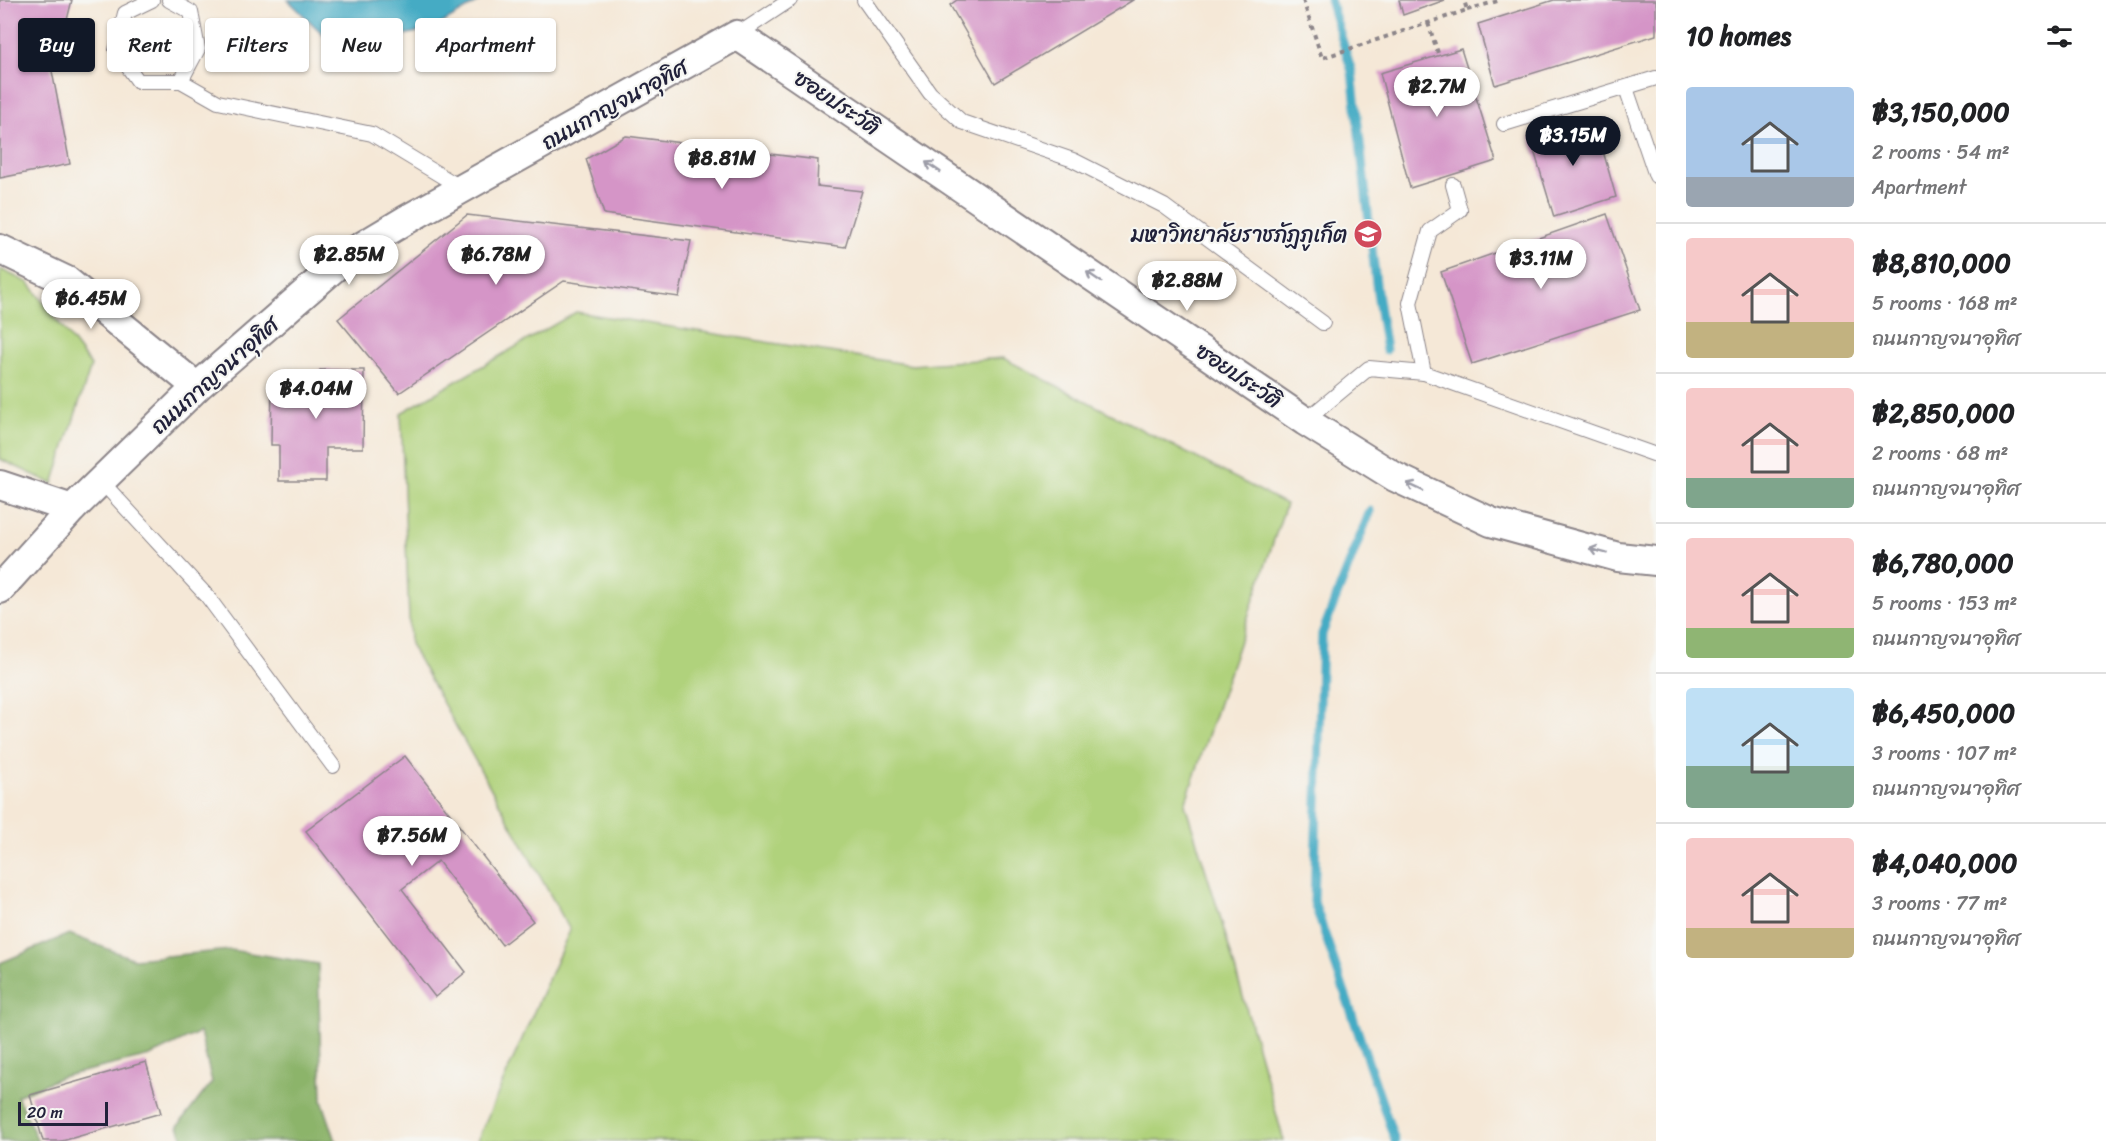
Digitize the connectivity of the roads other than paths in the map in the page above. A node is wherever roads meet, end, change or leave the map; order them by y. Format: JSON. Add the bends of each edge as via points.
{"nodes":[{"id":1,"x":152,"y":0,"type":"edge"},
{"id":2,"x":169,"y":0,"type":"edge"},
{"id":3,"x":790,"y":0,"type":"edge"},
{"id":4,"x":864,"y":0,"type":"edge"},
{"id":5,"x":736,"y":35,"type":"junction"},
{"id":6,"x":1656,"y":78,"type":"edge"},
{"id":7,"x":181,"y":81,"type":"junction"},
{"id":8,"x":1626,"y":88,"type":"junction"},
{"id":9,"x":1504,"y":124,"type":"dead end"},
{"id":10,"x":1656,"y":176,"type":"edge"},
{"id":11,"x":1453,"y":185,"type":"dead end"},
{"id":12,"x":463,"y":189,"type":"junction"},
{"id":13,"x":0,"y":249,"type":"edge"},
{"id":14,"x":1323,"y":323,"type":"dead end"},
{"id":15,"x":1424,"y":373,"type":"junction"},
{"id":16,"x":197,"y":387,"type":"junction"},
{"id":17,"x":1305,"y":421,"type":"junction"},
{"id":18,"x":1656,"y":455,"type":"edge"},
{"id":19,"x":101,"y":481,"type":"junction"},
{"id":20,"x":0,"y":485,"type":"edge"},
{"id":21,"x":72,"y":509,"type":"junction"},
{"id":22,"x":1656,"y":561,"type":"edge"},
{"id":23,"x":0,"y":589,"type":"edge"},
{"id":24,"x":333,"y":766,"type":"dead end"}],
"edges":[{"from":1,"to":7,"type":"lane","via":[[125,13],[116,50],[138,81]]},
{"from":2,"to":7,"type":"lane","via":[[191,12],[198,49]]},
{"from":3,"to":5,"type":"lane"},
{"from":4,"to":14,"type":"lane","via":[[930,93],[962,122],[1073,160],[1164,206]]},
{"from":5,"to":12,"type":"street","name":"ถนนกาญจนาอุทิศ"},
{"from":17,"to":5,"type":"street","name":"ซอยประวัติ","one_way":true},
{"from":6,"to":8,"type":"lane"},
{"from":7,"to":12,"type":"lane","via":[[218,102],[372,134]]},
{"from":8,"to":9,"type":"lane"},
{"from":8,"to":10,"type":"lane"},
{"from":11,"to":15,"type":"lane","via":[[1460,210],[1430,231],[1410,303]]},
{"from":12,"to":16,"type":"street","name":"ถนนกาญจนาอุทิศ","via":[[351,253]]},
{"from":13,"to":16,"type":"street","via":[[67,281]]},
{"from":15,"to":17,"type":"lane","via":[[1369,368]]},
{"from":15,"to":18,"type":"lane"},
{"from":16,"to":19,"type":"street","name":"ถนนกาญจนาอุทิศ"},
{"from":22,"to":17,"type":"street","name":"ซอยประวัติ","one_way":true,"via":[[1618,557],[1491,522],[1395,477]]},
{"from":19,"to":21,"type":"street","name":"ถนนกาญจนาอุทิศ"},
{"from":19,"to":24,"type":"lane","via":[[207,596]]},
{"from":20,"to":21,"type":"street"},
{"from":21,"to":23,"type":"street","name":"ถนนกาญจนาอุทิศ"}]}
